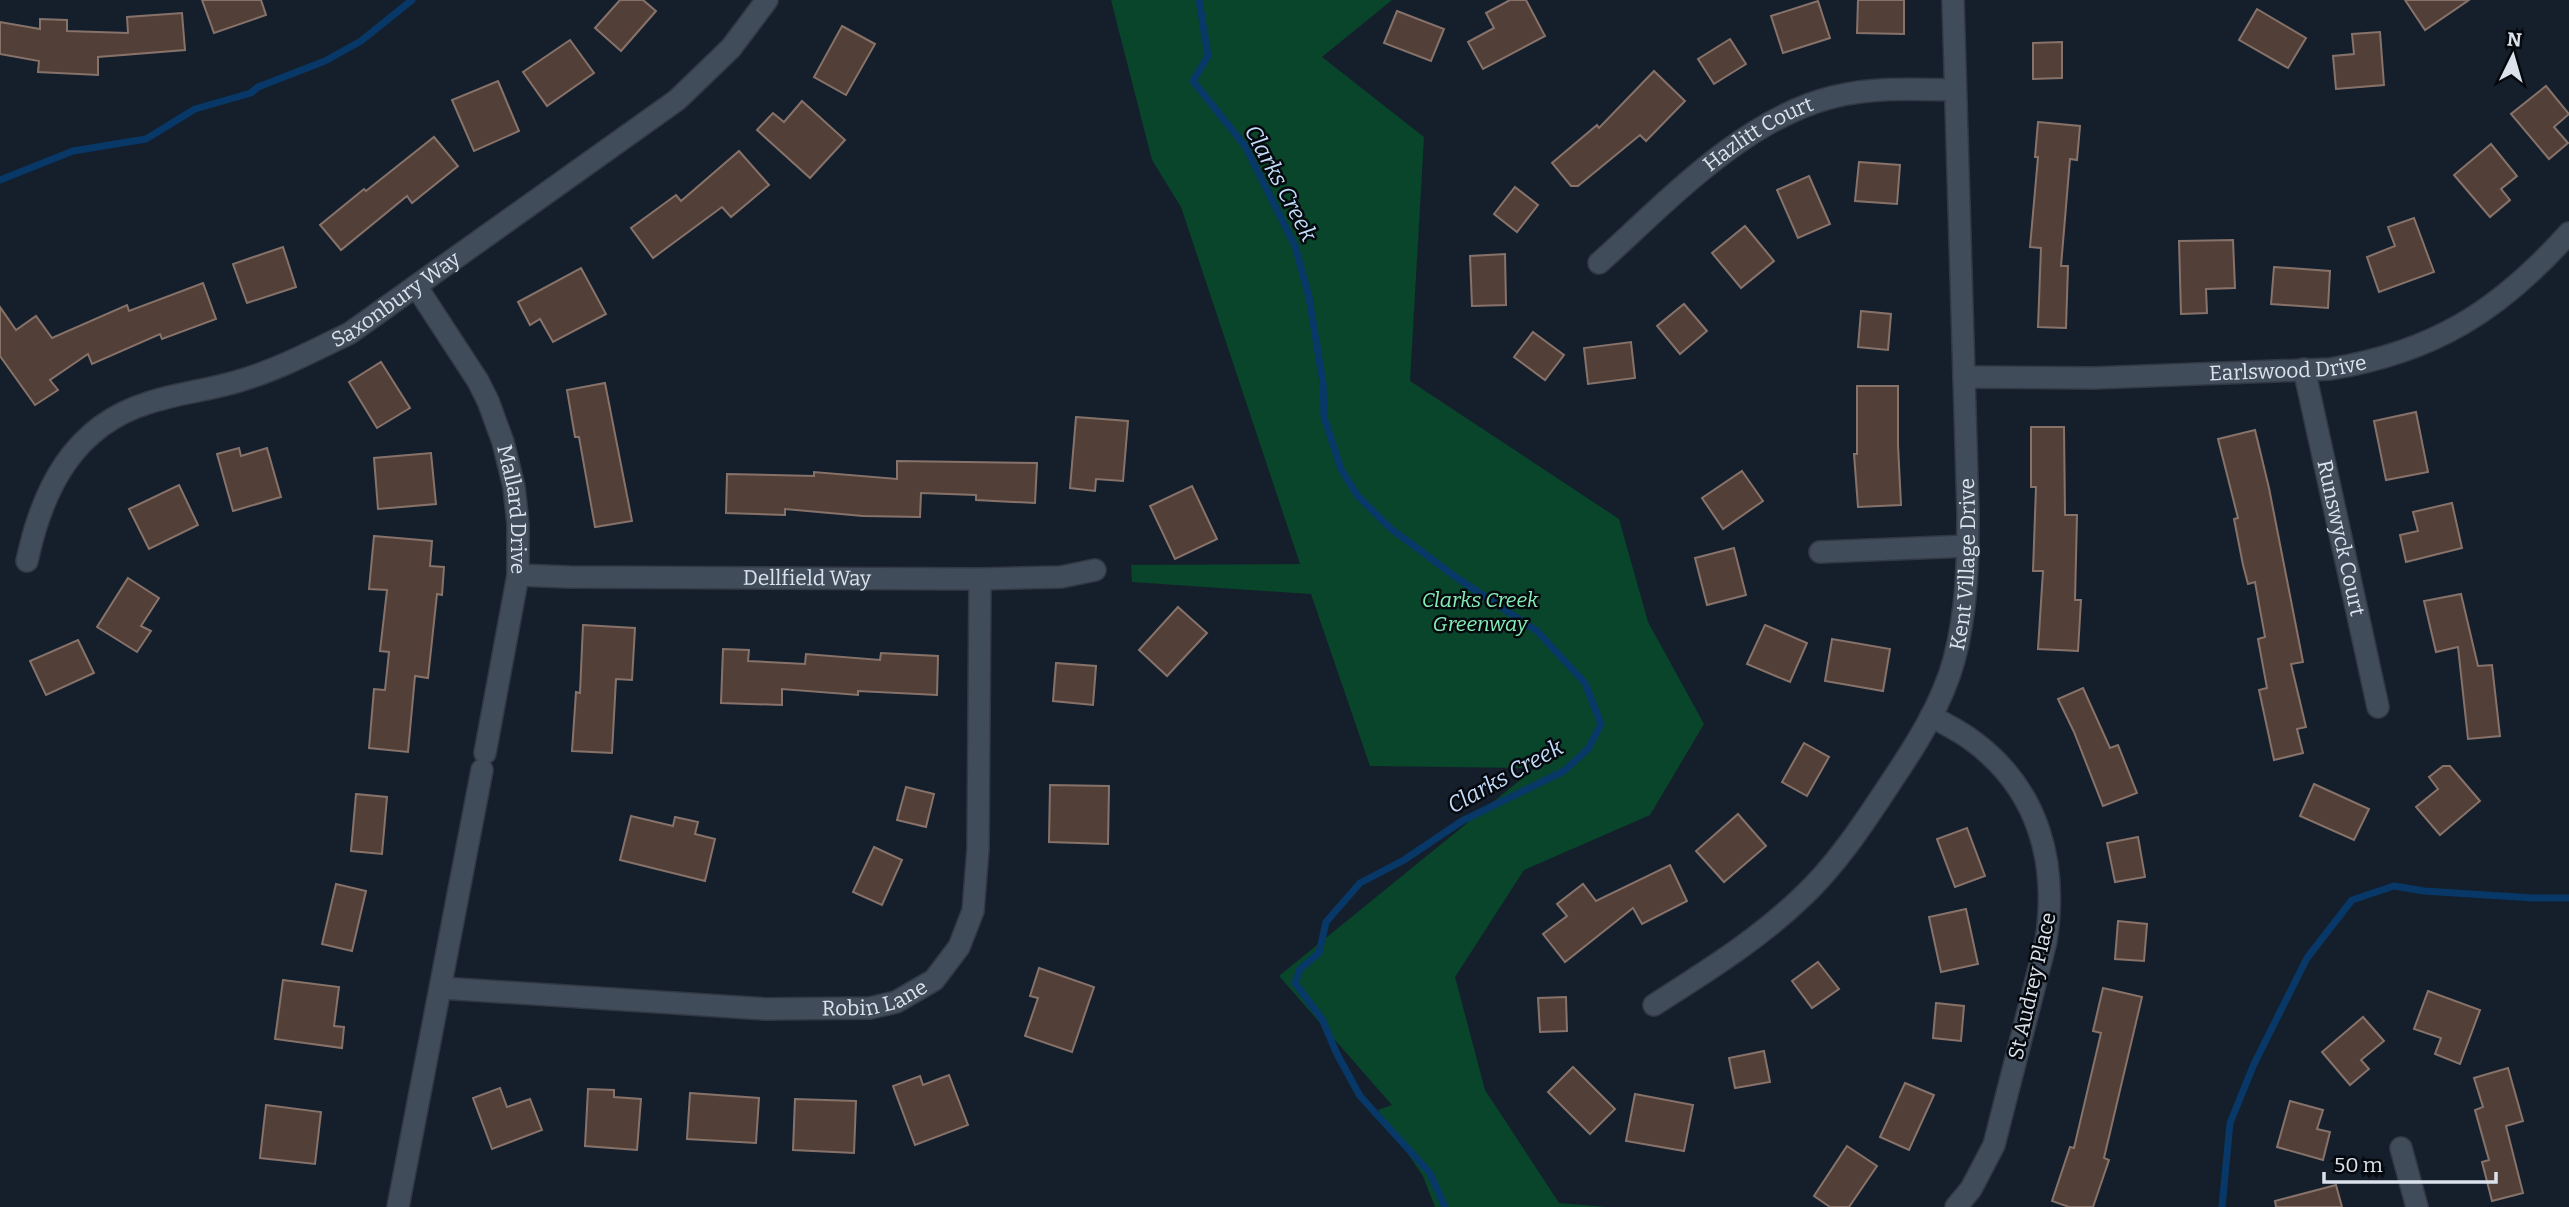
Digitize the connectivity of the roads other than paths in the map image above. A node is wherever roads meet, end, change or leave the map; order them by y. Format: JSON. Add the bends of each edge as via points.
{"nodes":[{"id":1,"x":767,"y":0,"type":"edge"},
{"id":2,"x":1953,"y":0,"type":"edge"},
{"id":3,"x":1955,"y":90,"type":"junction"},
{"id":4,"x":2569,"y":233,"type":"edge"},
{"id":5,"x":1599,"y":262,"type":"dead end"},
{"id":6,"x":416,"y":286,"type":"junction"},
{"id":7,"x":2304,"y":369,"type":"junction"},
{"id":8,"x":1964,"y":377,"type":"junction"},
{"id":9,"x":1968,"y":546,"type":"junction"},
{"id":10,"x":1820,"y":552,"type":"dead end"},
{"id":11,"x":27,"y":561,"type":"dead end"},
{"id":12,"x":1095,"y":570,"type":"dead end"},
{"id":13,"x":518,"y":575,"type":"junction"},
{"id":14,"x":980,"y":579,"type":"junction"},
{"id":15,"x":2378,"y":707,"type":"dead end"},
{"id":16,"x":1931,"y":716,"type":"junction"},
{"id":17,"x":441,"y":988,"type":"junction"},
{"id":18,"x":1654,"y":1005,"type":"dead end"},
{"id":19,"x":2401,"y":1148,"type":"dead end"},
{"id":20,"x":398,"y":1207,"type":"edge"},
{"id":21,"x":1956,"y":1207,"type":"edge"},
{"id":22,"x":2417,"y":1207,"type":"edge"}],
"edges":[{"from":1,"to":6,"type":"street","name":"Saxonbury Way","via":[[724,56],[677,100]]},
{"from":2,"to":3,"type":"street","name":"Kent Village Drive"},
{"from":3,"to":5,"type":"street","name":"Hazlitt Court","via":[[1873,90],[1831,97],[1791,111],[1716,159]]},
{"from":3,"to":8,"type":"street","name":"Kent Village Drive"},
{"from":4,"to":7,"type":"street","name":"Earlswood Drive","via":[[2538,268],[2454,330],[2395,355],[2330,369]]},
{"from":6,"to":11,"type":"street","name":"Saxonbury Way","via":[[350,333],[303,356],[242,380],[147,403],[99,429],[54,479],[36,522]]},
{"from":6,"to":13,"type":"street","name":"Mallard Drive","via":[[478,381],[503,442],[514,487]]},
{"from":7,"to":8,"type":"street","name":"Earlswood Drive"},
{"from":7,"to":15,"type":"street","name":"Runswyck Court"},
{"from":8,"to":9,"type":"street","name":"Kent Village Drive"},
{"from":9,"to":10,"type":"street"},
{"from":9,"to":16,"type":"street","name":"Kent Village Drive","via":[[1964,616],[1954,661]]},
{"from":12,"to":14,"type":"street","name":"Dellfield Way","via":[[1061,577]]},
{"from":13,"to":14,"type":"street","name":"Dellfield Way"},
{"from":13,"to":17,"type":"street","name":"Mallard Drive"},
{"from":14,"to":17,"type":"street","name":"Robin Lane","via":[[978,849],[973,911],[959,947],[934,980],[896,1002],[870,1008],[766,1009]]},
{"from":16,"to":18,"type":"street","name":"Kent Village Drive","via":[[1868,817],[1802,898],[1738,951]]},
{"from":16,"to":21,"type":"street","name":"St Audrey Place","via":[[1975,742],[2020,791],[2042,837],[2052,907],[1994,1145]]},
{"from":17,"to":20,"type":"street","name":"Mallard Drive"},
{"from":19,"to":22,"type":"street"}]}
